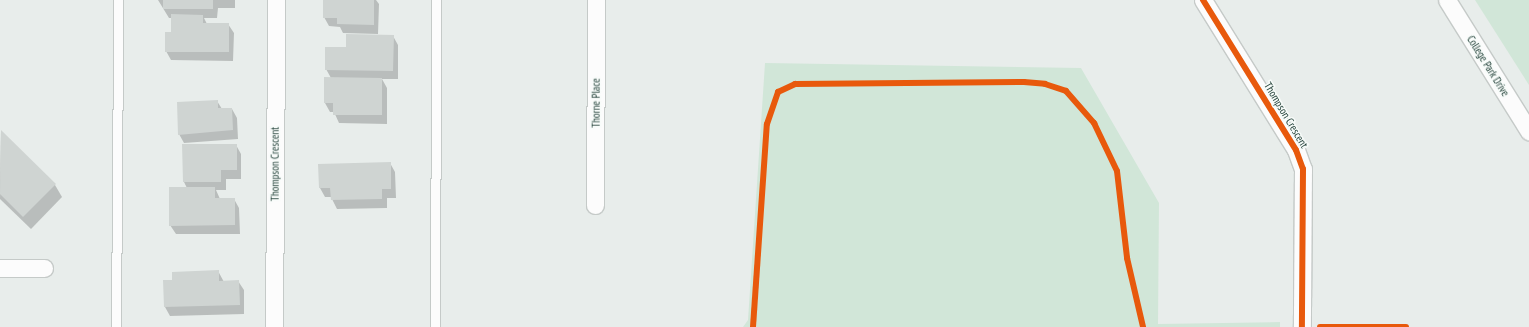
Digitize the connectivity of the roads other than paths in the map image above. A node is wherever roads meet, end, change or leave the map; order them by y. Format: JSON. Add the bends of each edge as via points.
{"nodes":[{"id":1,"x":118,"y":0,"type":"edge"},
{"id":2,"x":276,"y":0,"type":"edge"},
{"id":3,"x":436,"y":0,"type":"edge"},
{"id":4,"x":596,"y":0,"type":"edge"},
{"id":5,"x":1203,"y":0,"type":"edge"},
{"id":6,"x":1447,"y":0,"type":"edge"},
{"id":7,"x":1529,"y":131,"type":"edge"},
{"id":8,"x":595,"y":205,"type":"dead end"},
{"id":9,"x":0,"y":268,"type":"edge"},
{"id":10,"x":44,"y":268,"type":"dead end"},
{"id":11,"x":116,"y":327,"type":"edge"},
{"id":12,"x":274,"y":327,"type":"edge"},
{"id":13,"x":435,"y":327,"type":"edge"},
{"id":14,"x":1302,"y":327,"type":"edge"}],
"edges":[{"from":1,"to":11,"type":"lane"},
{"from":2,"to":12,"type":"street","name":"Thompson Crescent"},
{"from":3,"to":13,"type":"lane"},
{"from":4,"to":8,"type":"street","name":"Thorne Place"},
{"from":5,"to":14,"type":"street","name":"Thompson Crescent","via":[[1296,150],[1303,169]]},
{"from":6,"to":7,"type":"street","name":"College Park Drive"},
{"from":9,"to":10,"type":"street"}]}
